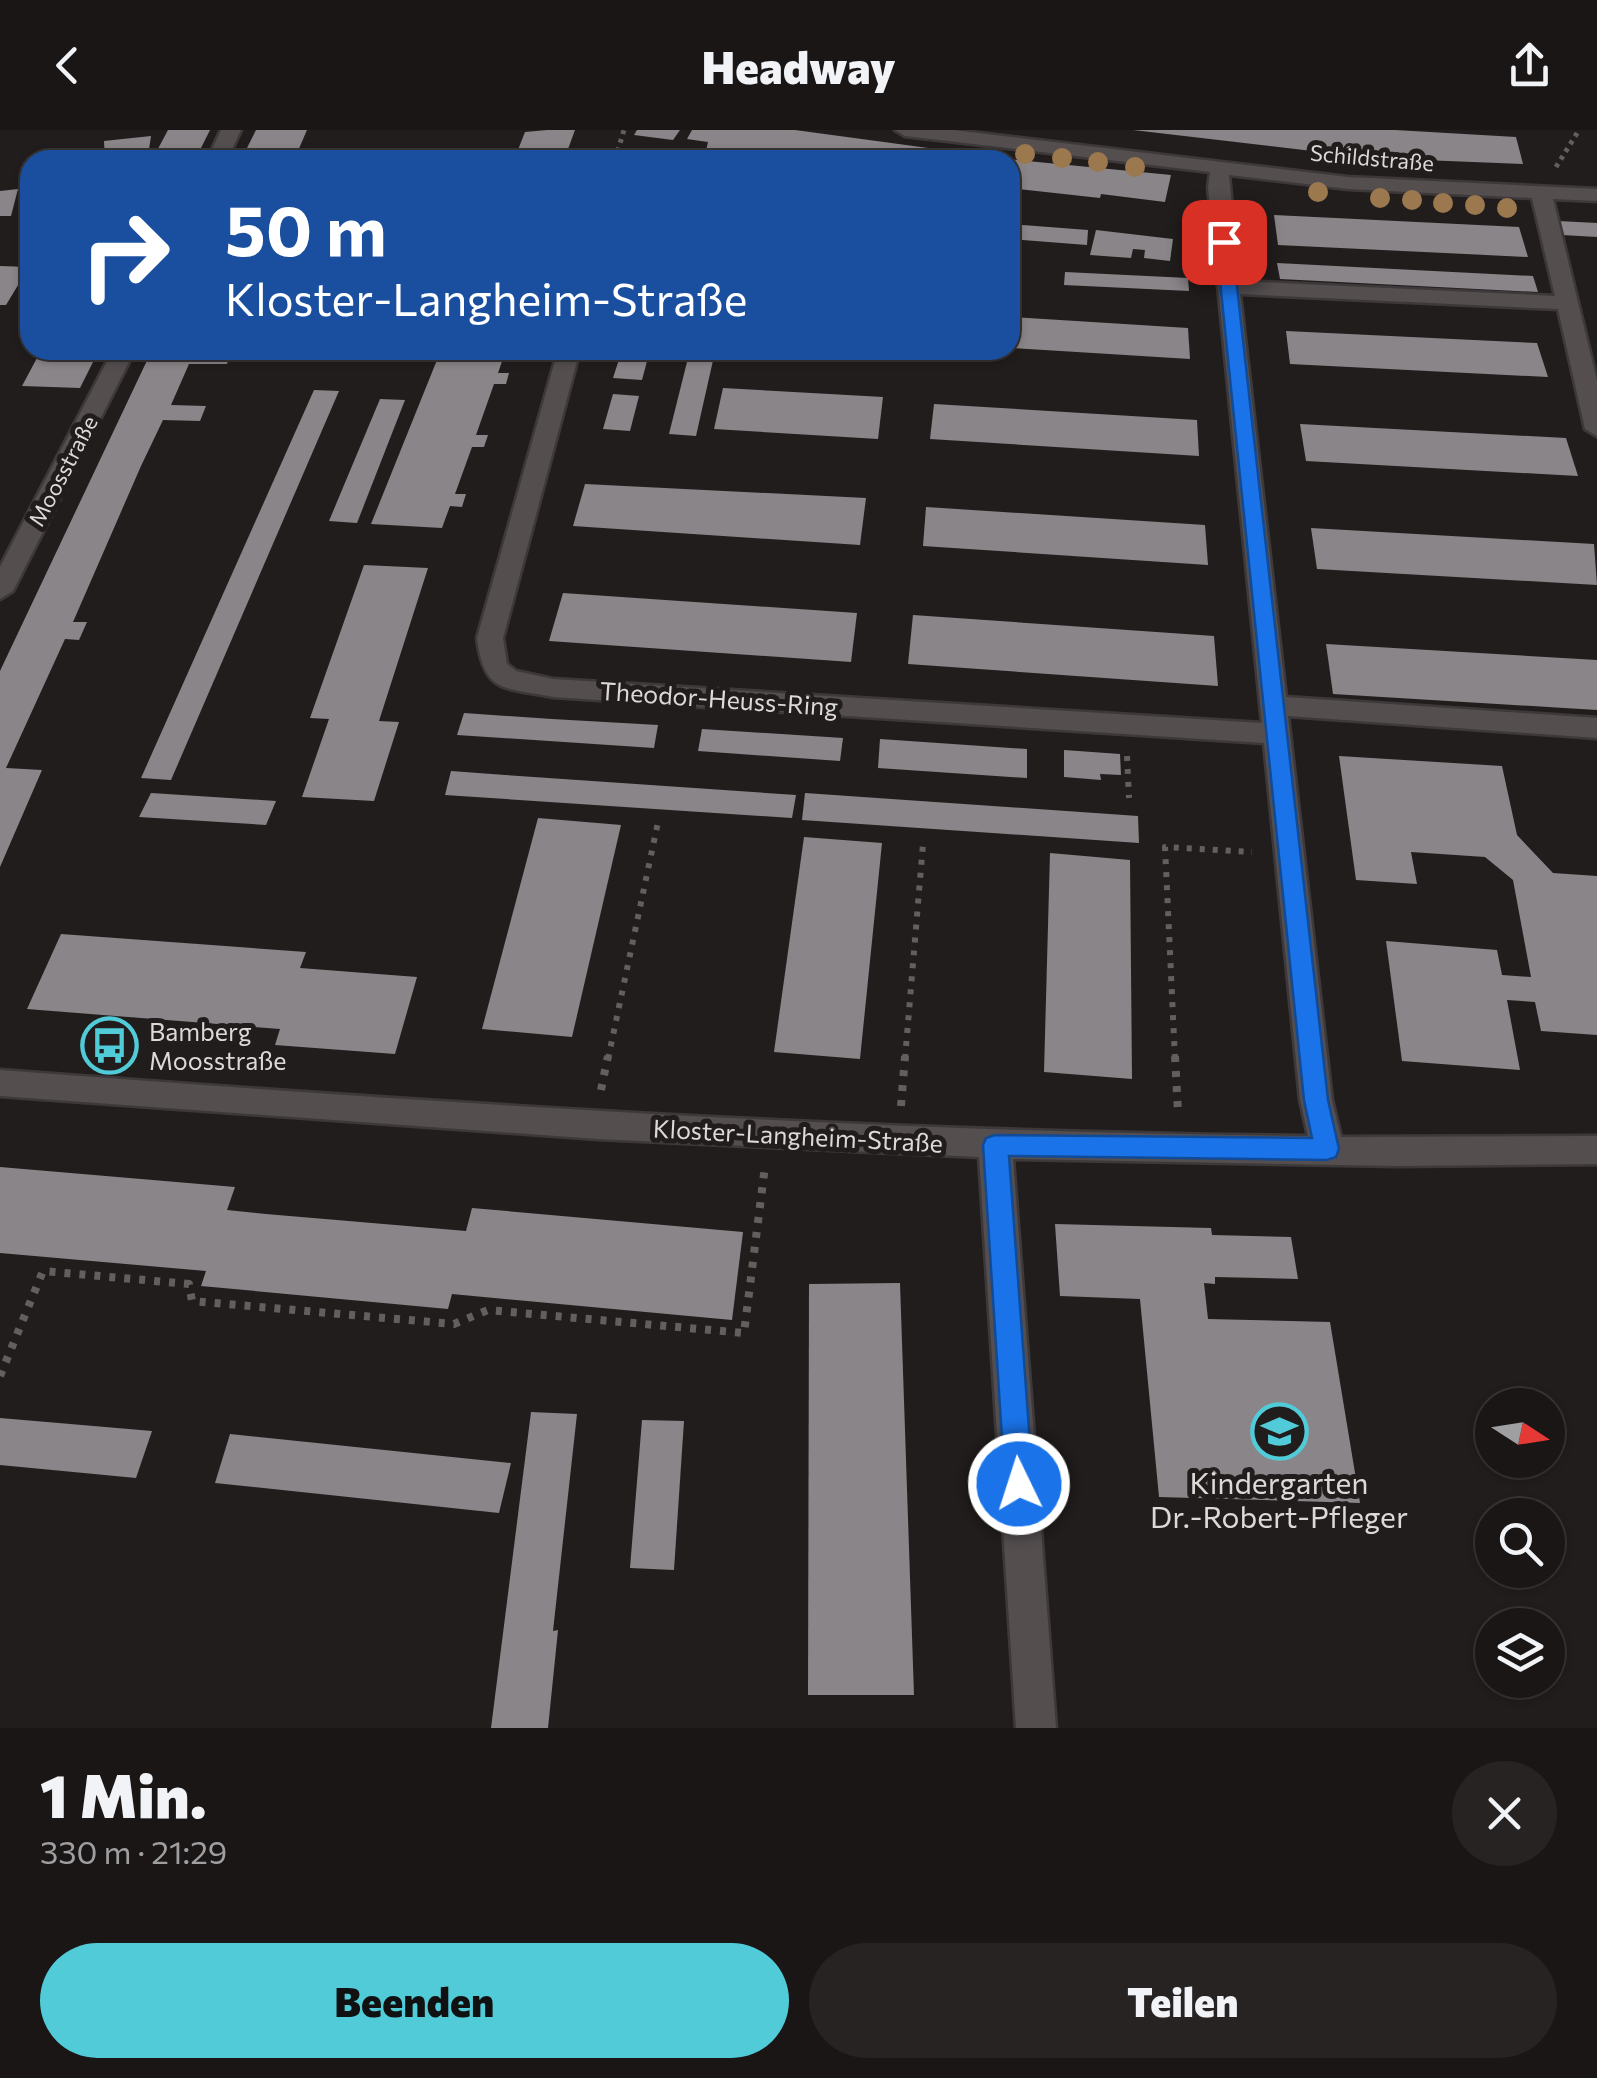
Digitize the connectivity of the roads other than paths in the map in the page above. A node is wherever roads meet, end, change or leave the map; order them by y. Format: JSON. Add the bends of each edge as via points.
{"nodes":[{"id":1,"x":905,"y":130,"type":"edge"},
{"id":2,"x":1220,"y":169,"type":"junction"},
{"id":3,"x":1542,"y":192,"type":"junction"},
{"id":4,"x":1597,"y":195,"type":"edge"},
{"id":5,"x":1228,"y":287,"type":"junction"},
{"id":6,"x":1566,"y":303,"type":"junction"},
{"id":7,"x":119,"y":360,"type":"edge"},
{"id":8,"x":566,"y":360,"type":"edge"},
{"id":9,"x":1595,"y":414,"type":"edge"},
{"id":10,"x":0,"y":591,"type":"edge"},
{"id":11,"x":1277,"y":720,"type":"junction"},
{"id":12,"x":1597,"y":728,"type":"edge"},
{"id":13,"x":0,"y":1083,"type":"edge"},
{"id":14,"x":995,"y":1145,"type":"junction"},
{"id":15,"x":1327,"y":1149,"type":"junction"},
{"id":16,"x":1597,"y":1150,"type":"edge"},
{"id":17,"x":1036,"y":1728,"type":"edge"}],
"edges":[{"from":1,"to":2,"type":"street","name":"Schildstraße"},
{"from":2,"to":3,"type":"street","name":"Schildstraße","via":[[1408,188]]},
{"from":2,"to":5,"type":"street"},
{"from":3,"to":4,"type":"street","name":"Schildstraße"},
{"from":3,"to":6,"type":"street"},
{"from":5,"to":6,"type":"street"},
{"from":5,"to":11,"type":"street"},
{"from":6,"to":9,"type":"street"},
{"from":7,"to":10,"type":"street","name":"Moosstraße"},
{"from":8,"to":11,"type":"street","name":"Theodor-Heuss-Ring","via":[[490,638],[494,668],[508,679],[553,688]]},
{"from":11,"to":12,"type":"street","name":"Theodor-Heuss-Ring"},
{"from":11,"to":15,"type":"street","via":[[1316,1100]]},
{"from":13,"to":14,"type":"street","name":"Kloster-Langheim-Straße","via":[[593,1125]]},
{"from":14,"to":15,"type":"street","name":"Kloster-Langheim-Straße"},
{"from":14,"to":17,"type":"street"},
{"from":15,"to":16,"type":"street","name":"Kloster-Langheim-Straße"}]}
